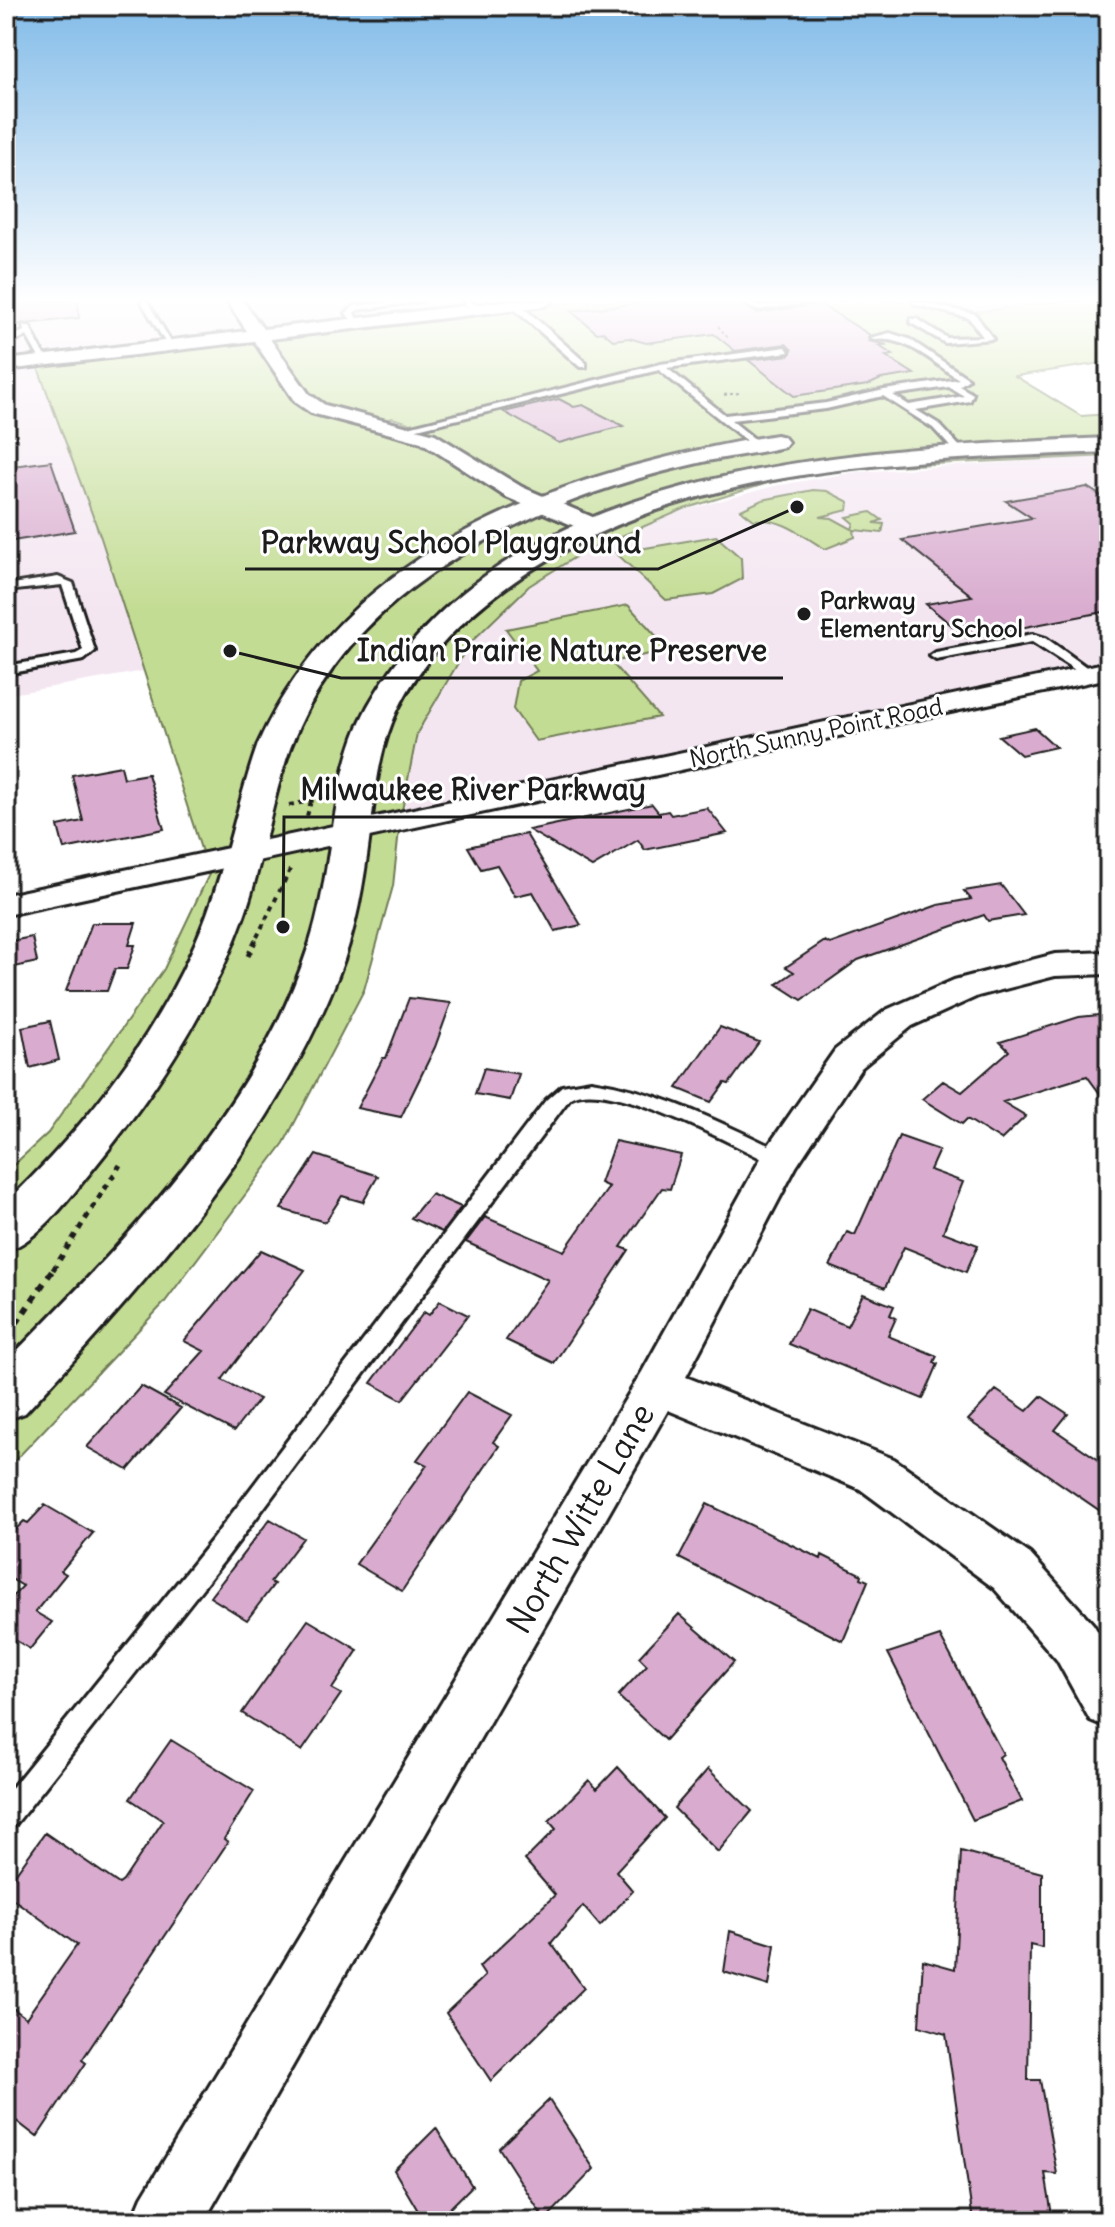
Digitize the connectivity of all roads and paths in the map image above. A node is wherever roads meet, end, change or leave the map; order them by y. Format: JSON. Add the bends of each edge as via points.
{"nodes":[{"id":1,"x":312,"y":405,"type":"edge"},
{"id":2,"x":504,"y":405,"type":"edge"},
{"id":3,"x":706,"y":405,"type":"edge"},
{"id":4,"x":831,"y":405,"type":"edge"},
{"id":5,"x":904,"y":405,"type":"edge"},
{"id":6,"x":925,"y":405,"type":"edge"},
{"id":7,"x":909,"y":408,"type":"junction"},
{"id":8,"x":722,"y":418,"type":"junction"},
{"id":9,"x":1109,"y":420,"type":"edge"},
{"id":10,"x":936,"y":426,"type":"junction"},
{"id":11,"x":401,"y":430,"type":"junction"},
{"id":12,"x":757,"y":445,"type":"junction"},
{"id":13,"x":1109,"y":445,"type":"edge"},
{"id":14,"x":960,"y":452,"type":"junction"},
{"id":15,"x":542,"y":505,"type":"junction"},
{"id":16,"x":594,"y":526,"type":"junction"},
{"id":17,"x":6,"y":588,"type":"edge"},
{"id":18,"x":936,"y":656,"type":"dead end"},
{"id":19,"x":6,"y":670,"type":"edge"},
{"id":20,"x":1099,"y":672,"type":"edge"},
{"id":21,"x":334,"y":797,"type":"dead end"},
{"id":22,"x":276,"y":807,"type":"dead end"},
{"id":23,"x":353,"y":830,"type":"junction"},
{"id":24,"x":245,"y":854,"type":"junction"},
{"id":25,"x":7,"y":901,"type":"edge"},
{"id":26,"x":1109,"y":963,"type":"edge"},
{"id":27,"x":780,"y":1159,"type":"junction"},
{"id":28,"x":6,"y":1232,"type":"edge"},
{"id":29,"x":658,"y":1386,"type":"junction"},
{"id":30,"x":6,"y":1397,"type":"edge"},
{"id":31,"x":1109,"y":1701,"type":"edge"},
{"id":32,"x":6,"y":1816,"type":"edge"},
{"id":33,"x":166,"y":2221,"type":"edge"}],
"edges":[{"from":1,"to":11,"type":"street","via":[[343,418]]},
{"from":2,"to":11,"type":"lane"},
{"from":3,"to":8,"type":"lane"},
{"from":4,"to":8,"type":"lane"},
{"from":5,"to":7,"type":"lane"},
{"from":6,"to":7,"type":"lane"},
{"from":7,"to":10,"type":"lane"},
{"from":8,"to":12,"type":"lane"},
{"from":9,"to":10,"type":"street"},
{"from":10,"to":12,"type":"street"},
{"from":10,"to":14,"type":"lane"},
{"from":11,"to":15,"type":"street","via":[[428,438]]},
{"from":12,"to":15,"type":"street","via":[[648,468]]},
{"from":13,"to":14,"type":"street"},
{"from":14,"to":16,"type":"street","via":[[867,458],[768,473]]},
{"from":15,"to":16,"type":"street"},
{"from":15,"to":24,"type":"street","via":[[472,537],[428,565],[385,596],[331,648],[285,720]]},
{"from":16,"to":23,"type":"street","via":[[494,582],[422,647],[380,713],[366,750]]},
{"from":17,"to":19,"type":"lane","via":[[67,583],[89,651]]},
{"from":18,"to":20,"type":"lane","via":[[1033,638]]},
{"from":20,"to":23,"type":"street","name":"North Sunny Point Road"},
{"from":21,"to":22,"type":"path"},
{"from":23,"to":24,"type":"street","name":"North Sunny Point Road"},
{"from":23,"to":30,"type":"street","via":[[341,903],[318,976],[281,1056],[229,1139],[173,1210]]},
{"from":24,"to":25,"type":"street","name":"North Sunny Point Road"},
{"from":24,"to":28,"type":"street","via":[[225,918],[193,988],[137,1081],[47,1194]]},
{"from":26,"to":27,"type":"street","name":"North Witte Lane","via":[[1055,965],[981,984],[899,1018],[848,1059]]},
{"from":27,"to":29,"type":"street","name":"North Witte Lane"},
{"from":27,"to":32,"type":"lane","via":[[676,1111],[601,1086],[569,1089],[543,1116],[219,1549]]},
{"from":29,"to":31,"type":"street","via":[[877,1474],[1012,1571],[1075,1642]]},
{"from":29,"to":33,"type":"street","name":"North Witte Lane"}]}
